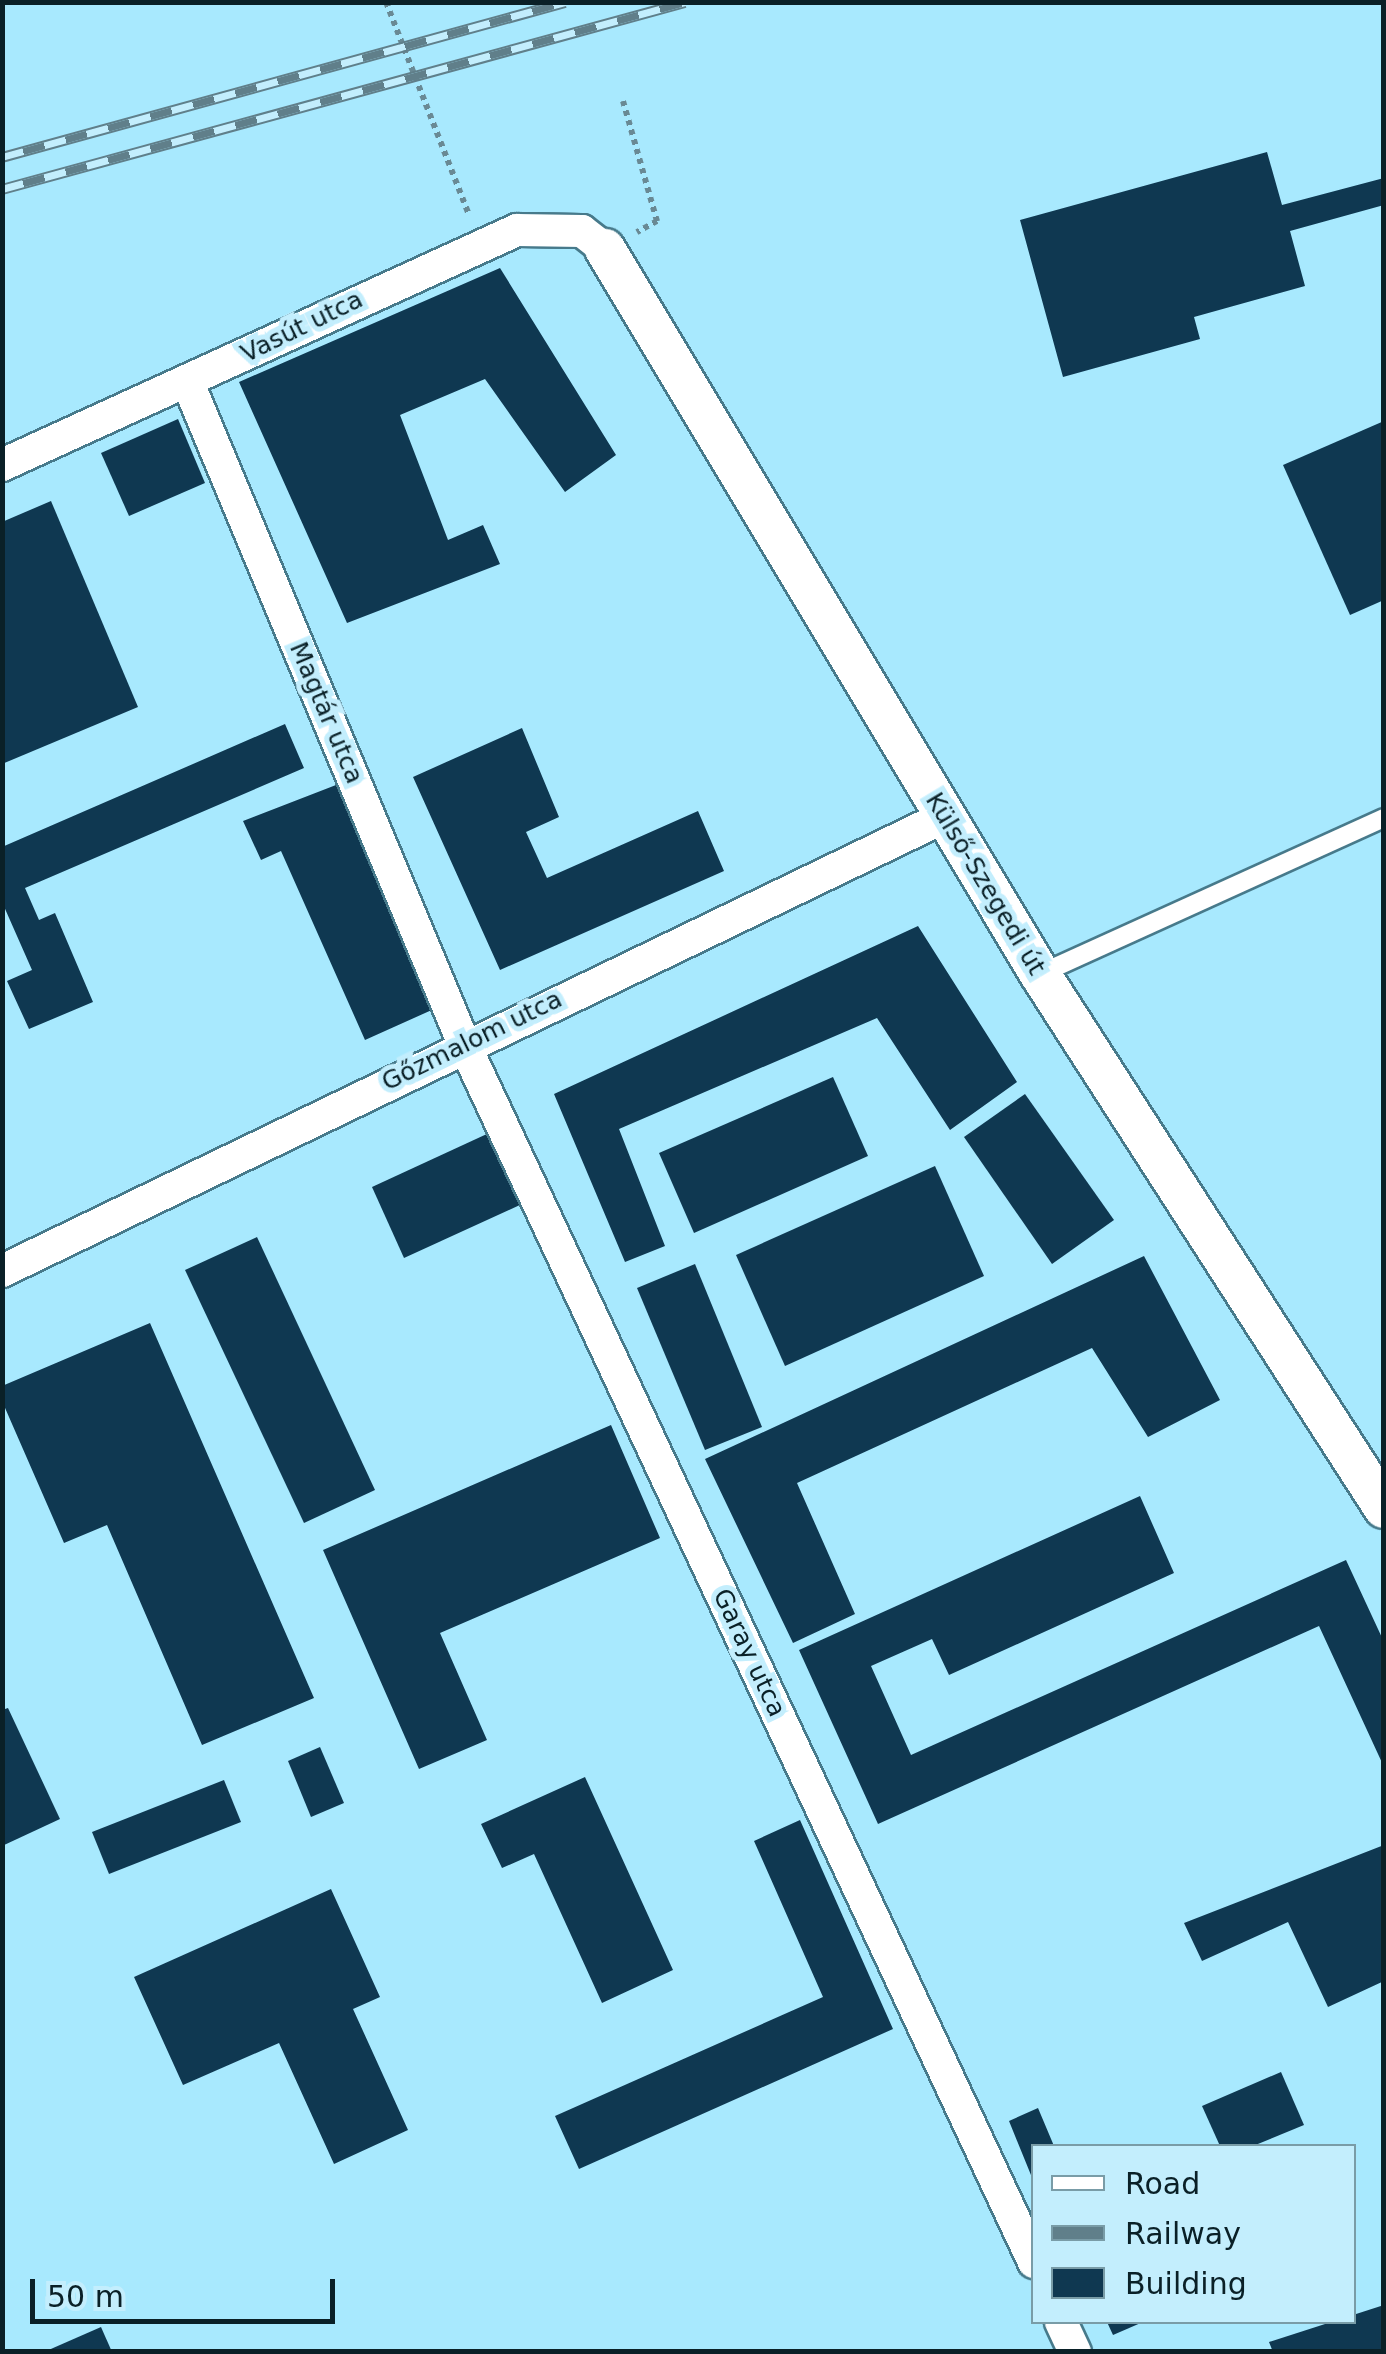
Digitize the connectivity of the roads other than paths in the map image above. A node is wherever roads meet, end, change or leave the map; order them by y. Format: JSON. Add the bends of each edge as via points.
{"nodes":[{"id":1,"x":605,"y":248,"type":"joint"},
{"id":2,"x":188,"y":383,"type":"junction"},
{"id":3,"x":2,"y":465,"type":"edge"},
{"id":4,"x":944,"y":816,"type":"junction"},
{"id":5,"x":1384,"y":818,"type":"edge"},
{"id":6,"x":1040,"y":974,"type":"junction"},
{"id":7,"x":464,"y":1044,"type":"junction"},
{"id":8,"x":2,"y":1271,"type":"edge"},
{"id":9,"x":1384,"y":1508,"type":"edge"},
{"id":10,"x":1031,"y":2256,"type":"edge"},
{"id":11,"x":1062,"y":2324,"type":"edge"},
{"id":12,"x":1075,"y":2352,"type":"edge"}],
"edges":[{"from":1,"to":2,"type":"street","name":"Vasút utca","via":[[582,231],[544,226],[488,241]]},
{"from":1,"to":4,"type":"street","name":"Külső-Szegedi út"},
{"from":2,"to":3,"type":"street","name":"Vasút utca"},
{"from":2,"to":7,"type":"street","name":"Magtár utca"},
{"from":4,"to":6,"type":"street","name":"Külső-Szegedi út"},
{"from":4,"to":7,"type":"street","name":"Gőzmalom utca"},
{"from":5,"to":6,"type":"lane"},
{"from":6,"to":9,"type":"street","name":"Külső-Szegedi út"},
{"from":7,"to":8,"type":"street","name":"Gőzmalom utca"},
{"from":7,"to":10,"type":"street","name":"Garay utca"},
{"from":11,"to":12,"type":"street"}]}
